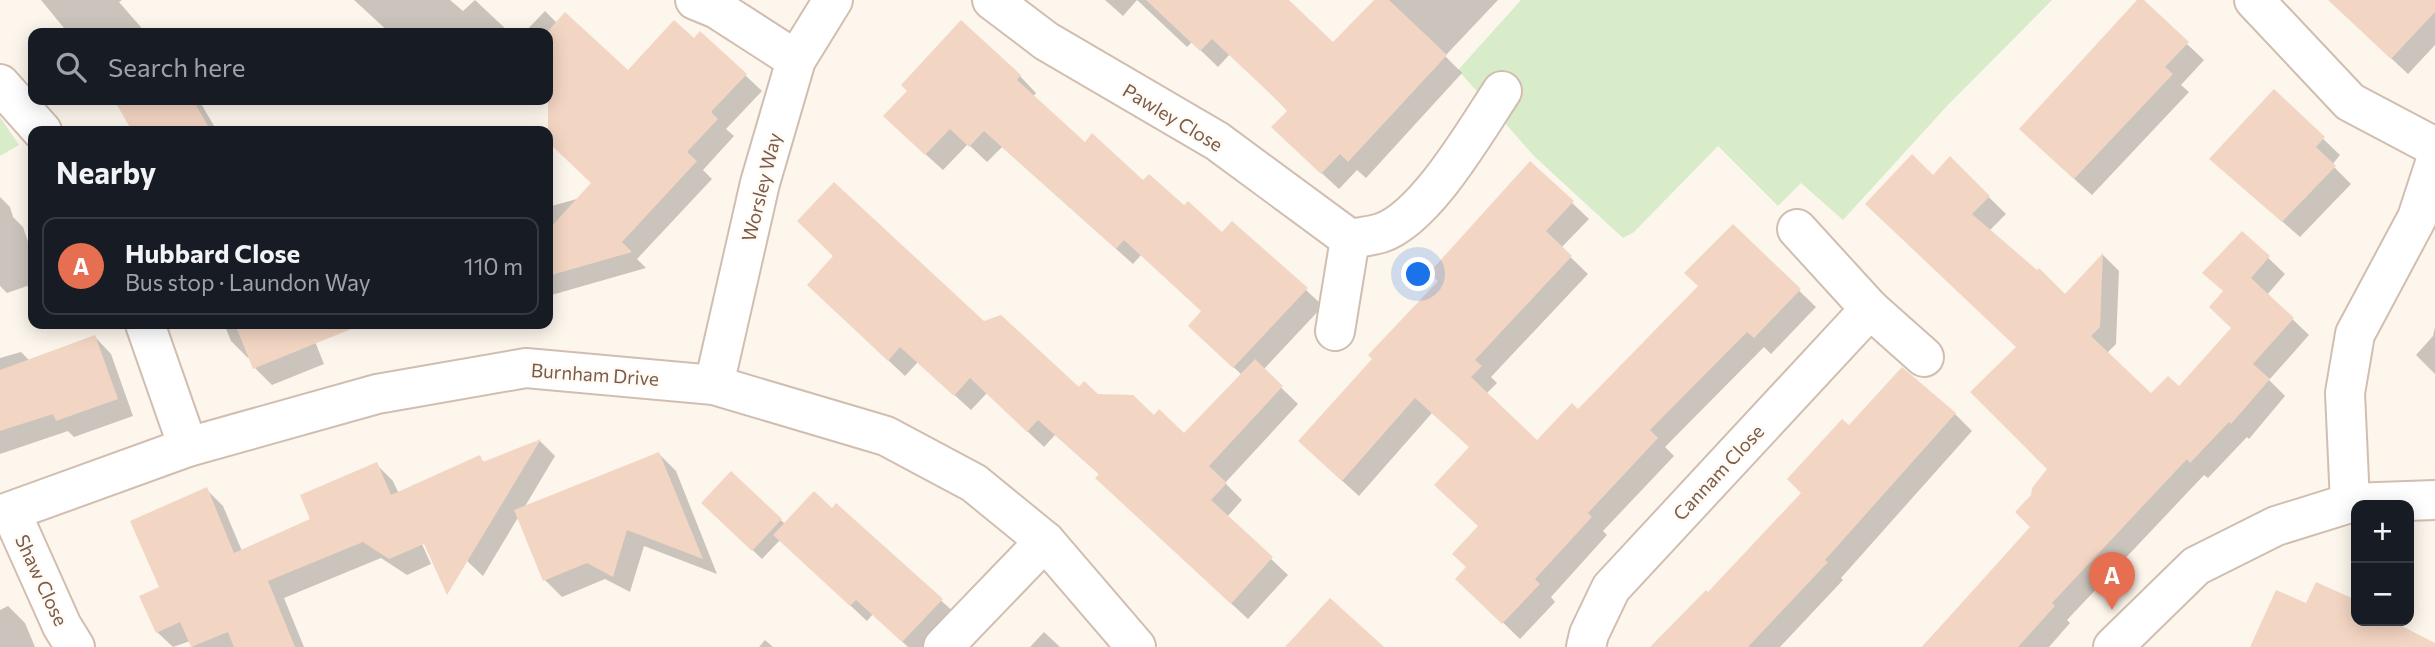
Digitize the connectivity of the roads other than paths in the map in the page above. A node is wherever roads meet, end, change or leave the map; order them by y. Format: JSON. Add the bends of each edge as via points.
{"nodes":[{"id":1,"x":695,"y":0,"type":"edge"},
{"id":2,"x":833,"y":0,"type":"edge"},
{"id":3,"x":992,"y":0,"type":"edge"},
{"id":4,"x":2254,"y":0,"type":"edge"},
{"id":5,"x":796,"y":60,"type":"junction"},
{"id":6,"x":0,"y":84,"type":"edge"},
{"id":7,"x":1502,"y":91,"type":"dead end"},
{"id":8,"x":38,"y":126,"type":"edge"},
{"id":9,"x":2435,"y":147,"type":"edge"},
{"id":10,"x":2435,"y":163,"type":"edge"},
{"id":11,"x":1797,"y":229,"type":"dead end"},
{"id":12,"x":1350,"y":239,"type":"junction"},
{"id":13,"x":1870,"y":309,"type":"junction"},
{"id":14,"x":147,"y":329,"type":"edge"},
{"id":15,"x":1335,"y":331,"type":"dead end"},
{"id":16,"x":1924,"y":356,"type":"dead end"},
{"id":17,"x":714,"y":384,"type":"junction"},
{"id":18,"x":188,"y":447,"type":"junction"},
{"id":19,"x":2435,"y":500,"type":"edge"},
{"id":20,"x":2350,"y":503,"type":"junction"},
{"id":21,"x":5,"y":514,"type":"edge"},
{"id":22,"x":1045,"y":541,"type":"junction"},
{"id":23,"x":75,"y":647,"type":"edge"},
{"id":24,"x":943,"y":647,"type":"edge"},
{"id":25,"x":1136,"y":647,"type":"edge"},
{"id":26,"x":1586,"y":647,"type":"edge"},
{"id":27,"x":2113,"y":647,"type":"edge"}],
"edges":[{"from":1,"to":5,"type":"street"},
{"from":2,"to":5,"type":"street","name":"Worsley Way"},
{"from":3,"to":12,"type":"street","name":"Pawley Close","via":[[1046,41],[1217,141]]},
{"from":4,"to":9,"type":"street","via":[[2350,102]]},
{"from":5,"to":17,"type":"street","name":"Worsley Way","via":[[760,183]]},
{"from":6,"to":8,"type":"street"},
{"from":7,"to":12,"type":"street","via":[[1420,207],[1383,232]]},
{"from":10,"to":20,"type":"street","via":[[2417,218],[2355,334],[2345,393]]},
{"from":11,"to":13,"type":"street"},
{"from":12,"to":15,"type":"street"},
{"from":13,"to":16,"type":"street"},
{"from":13,"to":26,"type":"street","name":"Cannam Close","via":[[1611,588]]},
{"from":14,"to":18,"type":"street"},
{"from":17,"to":18,"type":"street","name":"Burnham Drive","via":[[526,368],[377,394]]},
{"from":17,"to":22,"type":"street","name":"Burnham Drive","via":[[886,436],[974,483]]},
{"from":18,"to":21,"type":"street","name":"Burnham Drive"},
{"from":19,"to":20,"type":"street"},
{"from":20,"to":27,"type":"street","via":[[2276,526],[2196,566]]},
{"from":21,"to":23,"type":"street","name":"Shaw Close"},
{"from":22,"to":24,"type":"street"},
{"from":22,"to":25,"type":"street","name":"Burnham Drive"}]}
